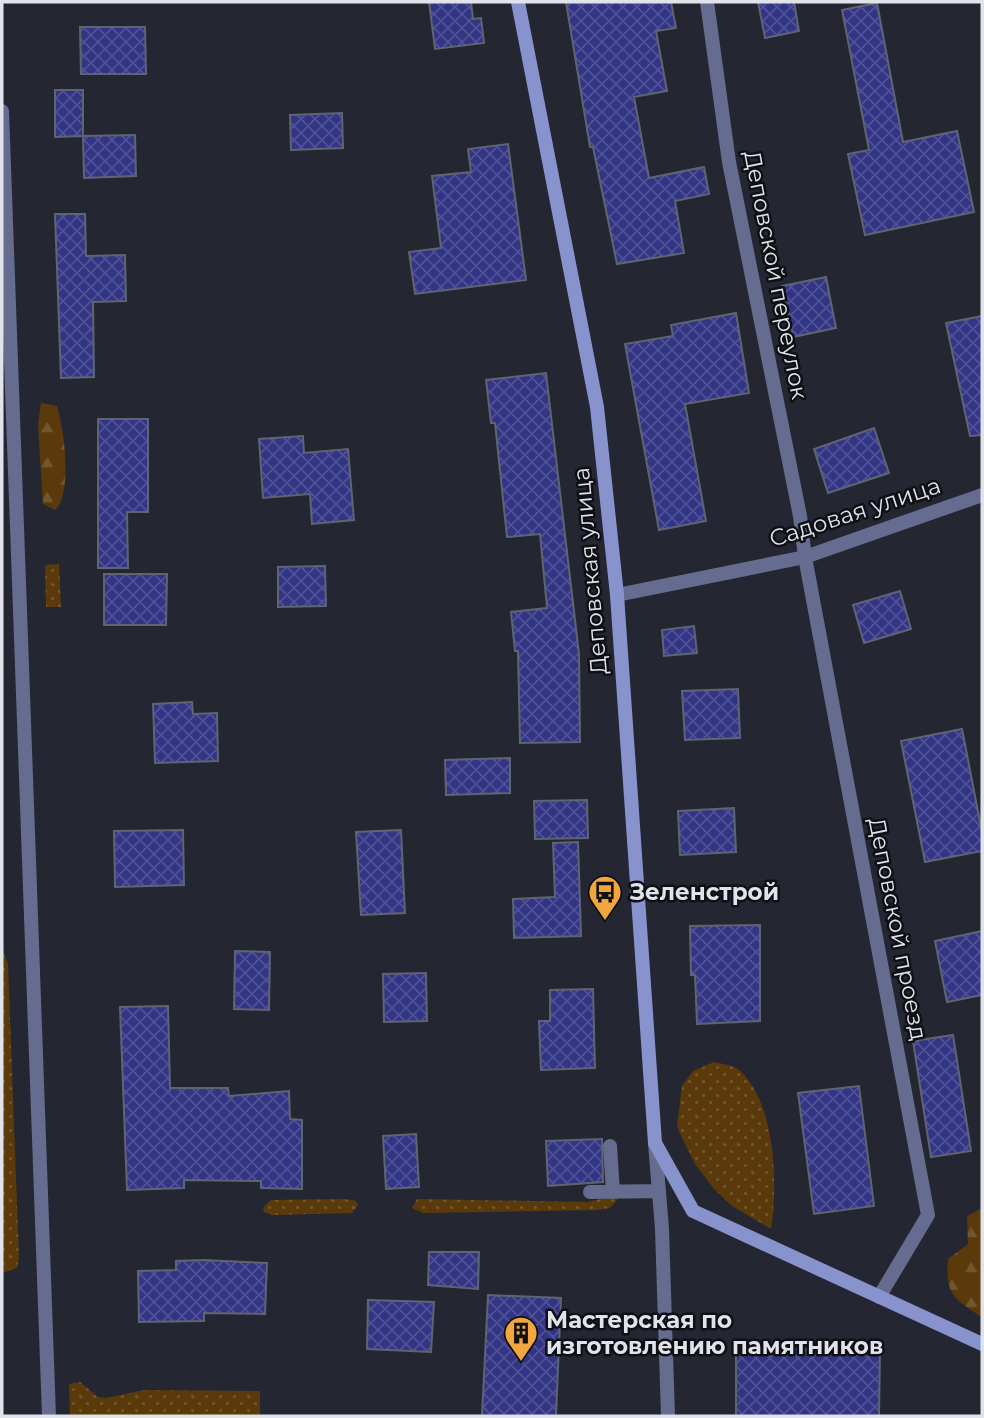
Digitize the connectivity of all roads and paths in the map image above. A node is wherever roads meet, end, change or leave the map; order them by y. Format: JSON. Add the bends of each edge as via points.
{"nodes":[{"id":1,"x":518,"y":2,"type":"edge"},
{"id":2,"x":707,"y":2,"type":"edge"},
{"id":3,"x":2,"y":111,"type":"edge"},
{"id":4,"x":982,"y":495,"type":"edge"},
{"id":5,"x":805,"y":556,"type":"junction"},
{"id":6,"x":617,"y":594,"type":"junction"},
{"id":7,"x":655,"y":1143,"type":"junction"},
{"id":8,"x":610,"y":1146,"type":"dead end"},
{"id":9,"x":659,"y":1191,"type":"junction"},
{"id":10,"x":590,"y":1192,"type":"dead end"},
{"id":11,"x":613,"y":1192,"type":"junction"},
{"id":12,"x":879,"y":1297,"type":"junction"},
{"id":13,"x":982,"y":1344,"type":"edge"},
{"id":14,"x":49,"y":1416,"type":"edge"},
{"id":15,"x":668,"y":1416,"type":"edge"}],
"edges":[{"from":1,"to":6,"type":"main road","name":"Деповская улица","via":[[597,407]]},
{"from":2,"to":5,"type":"street","name":"Деповской переулок","via":[[729,162]]},
{"from":3,"to":14,"type":"street"},
{"from":4,"to":5,"type":"street","name":"Садовая улица"},
{"from":5,"to":6,"type":"street","name":"Садовая улица"},
{"from":5,"to":12,"type":"street","name":"Деповской проезд","via":[[928,1215]]},
{"from":6,"to":7,"type":"main road","name":"Деповская улица"},
{"from":7,"to":9,"type":"street","name":"Деповская улица"},
{"from":7,"to":12,"type":"main road","name":"Деповская улица","via":[[693,1211]]},
{"from":8,"to":11,"type":"street"},
{"from":9,"to":11,"type":"street"},
{"from":9,"to":15,"type":"street","name":"Деповская улица"},
{"from":10,"to":11,"type":"street"},
{"from":12,"to":13,"type":"main road","name":"Деповская улица"}]}
